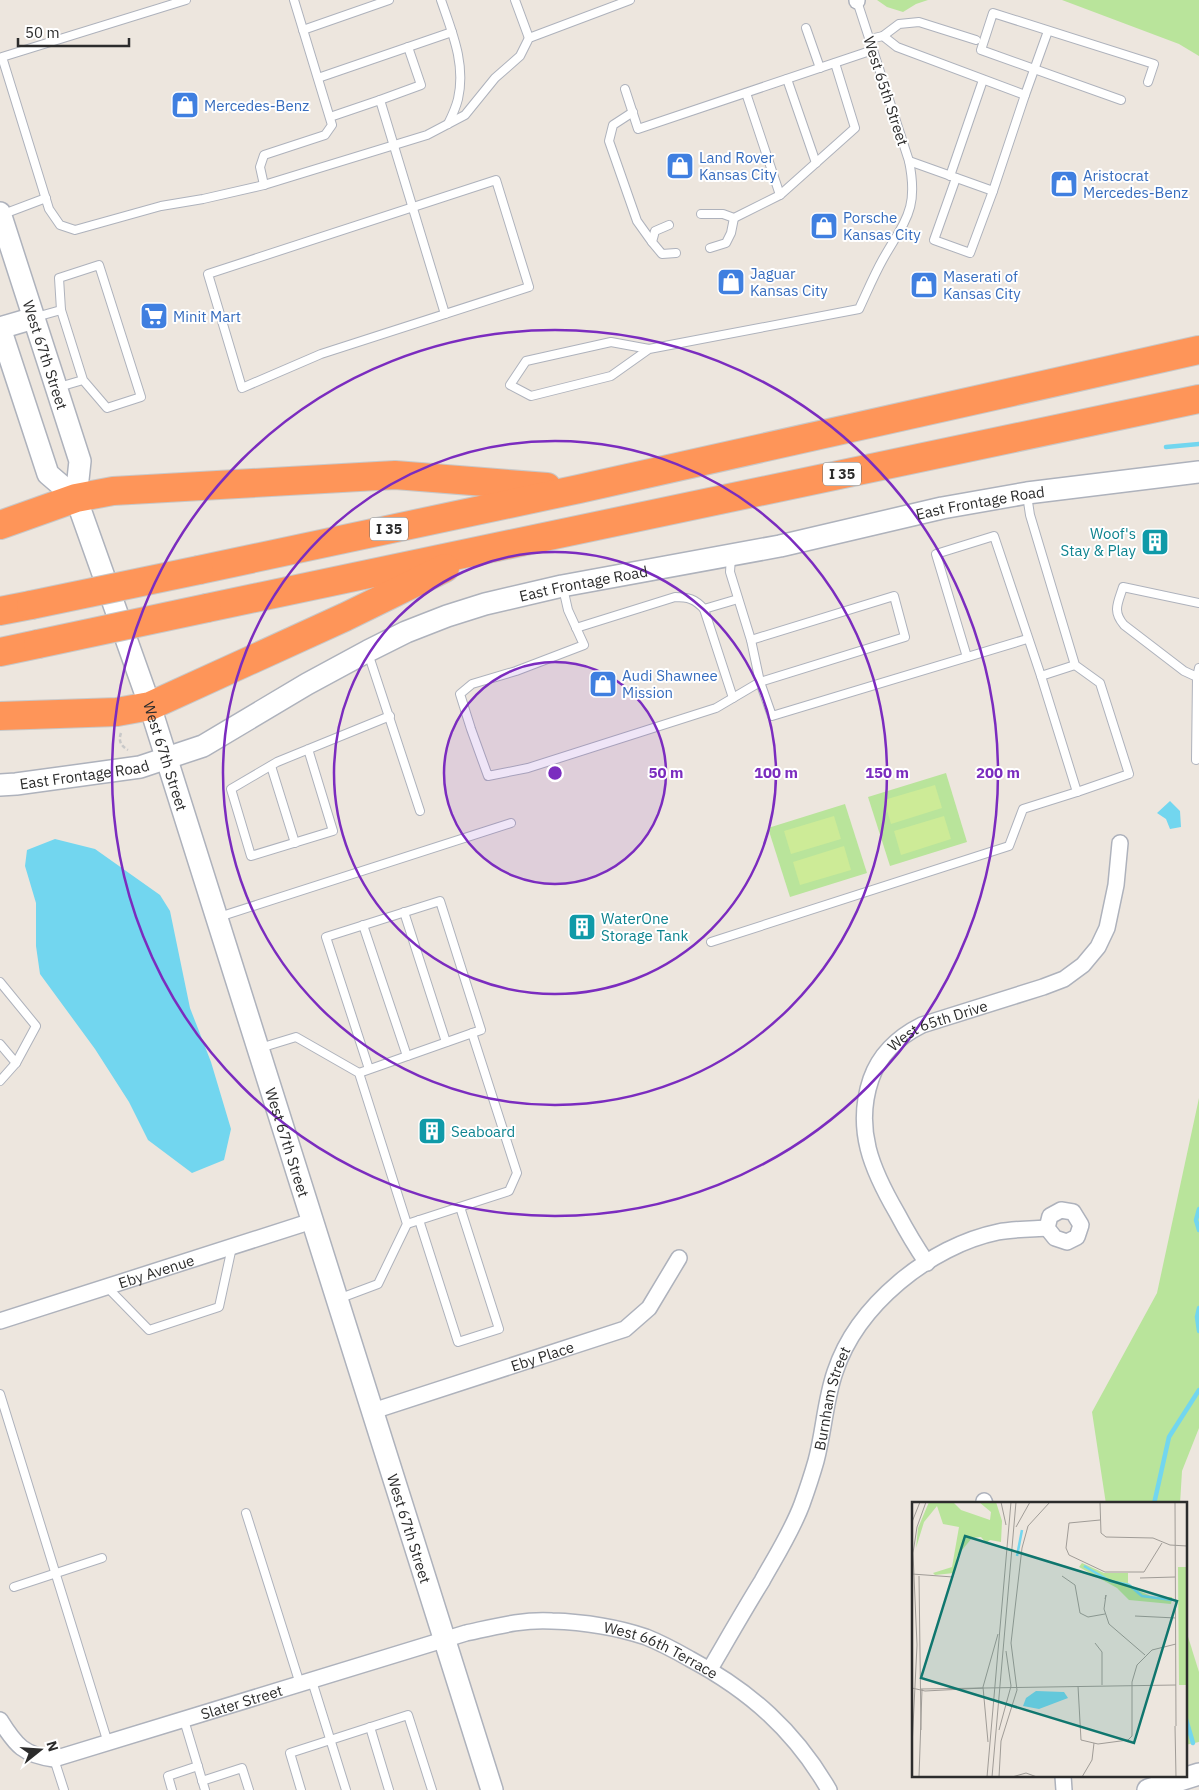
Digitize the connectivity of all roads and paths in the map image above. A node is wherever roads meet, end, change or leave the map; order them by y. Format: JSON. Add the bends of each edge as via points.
{"nodes":[{"id":1,"x":186,"y":0,"type":"edge"},
{"id":2,"x":294,"y":0,"type":"edge"},
{"id":3,"x":389,"y":0,"type":"edge"},
{"id":4,"x":441,"y":0,"type":"edge"},
{"id":5,"x":515,"y":0,"type":"edge"},
{"id":6,"x":630,"y":0,"type":"edge"},
{"id":7,"x":857,"y":0,"type":"edge"},
{"id":8,"x":806,"y":28,"type":"dead end"},
{"id":9,"x":303,"y":30,"type":"junction"},
{"id":10,"x":1048,"y":31,"type":"junction"},
{"id":11,"x":452,"y":32,"type":"junction"},
{"id":12,"x":883,"y":36,"type":"junction"},
{"id":13,"x":529,"y":38,"type":"junction"},
{"id":14,"x":870,"y":40,"type":"junction"},
{"id":15,"x":976,"y":40,"type":"dead end"},
{"id":16,"x":408,"y":47,"type":"junction"},
{"id":17,"x":873,"y":50,"type":"junction"},
{"id":18,"x":835,"y":63,"type":"junction"},
{"id":19,"x":820,"y":68,"type":"junction"},
{"id":20,"x":1034,"y":69,"type":"junction"},
{"id":21,"x":318,"y":78,"type":"junction"},
{"id":22,"x":787,"y":79,"type":"junction"},
{"id":23,"x":984,"y":80,"type":"junction"},
{"id":24,"x":1148,"y":82,"type":"dead end"},
{"id":25,"x":625,"y":89,"type":"dead end"},
{"id":26,"x":746,"y":93,"type":"junction"},
{"id":27,"x":1025,"y":95,"type":"junction"},
{"id":28,"x":380,"y":100,"type":"junction"},
{"id":29,"x":1120,"y":100,"type":"dead end"},
{"id":30,"x":633,"y":112,"type":"junction"},
{"id":31,"x":330,"y":117,"type":"junction"},
{"id":32,"x":448,"y":124,"type":"junction"},
{"id":33,"x":394,"y":146,"type":"junction"},
{"id":34,"x":909,"y":161,"type":"junction"},
{"id":35,"x":816,"y":163,"type":"junction"},
{"id":36,"x":953,"y":177,"type":"junction"},
{"id":37,"x":264,"y":185,"type":"junction"},
{"id":38,"x":993,"y":191,"type":"junction"},
{"id":39,"x":780,"y":195,"type":"junction"},
{"id":40,"x":46,"y":198,"type":"junction"},
{"id":41,"x":413,"y":207,"type":"junction"},
{"id":42,"x":0,"y":214,"type":"edge"},
{"id":43,"x":701,"y":214,"type":"dead end"},
{"id":44,"x":734,"y":218,"type":"junction"},
{"id":45,"x":669,"y":225,"type":"dead end"},
{"id":46,"x":652,"y":242,"type":"junction"},
{"id":47,"x":710,"y":248,"type":"dead end"},
{"id":48,"x":676,"y":253,"type":"dead end"},
{"id":49,"x":61,"y":310,"type":"junction"},
{"id":50,"x":445,"y":314,"type":"junction"},
{"id":51,"x":34,"y":318,"type":"junction"},
{"id":52,"x":0,"y":328,"type":"edge"},
{"id":53,"x":649,"y":349,"type":"junction"},
{"id":54,"x":1199,"y":350,"type":"edge"},
{"id":55,"x":83,"y":380,"type":"junction"},
{"id":56,"x":57,"y":388,"type":"junction"},
{"id":57,"x":1199,"y":399,"type":"edge"},
{"id":58,"x":1199,"y":472,"type":"edge"},
{"id":59,"x":579,"y":489,"type":"junction"},
{"id":60,"x":1027,"y":494,"type":"junction"},
{"id":61,"x":76,"y":498,"type":"junction"},
{"id":62,"x":0,"y":526,"type":"edge"},
{"id":63,"x":484,"y":549,"type":"junction"},
{"id":64,"x":732,"y":556,"type":"junction"},
{"id":65,"x":562,"y":586,"type":"junction"},
{"id":66,"x":738,"y":599,"type":"junction"},
{"id":67,"x":1199,"y":603,"type":"edge"},
{"id":68,"x":704,"y":609,"type":"junction"},
{"id":69,"x":0,"y":611,"type":"edge"},
{"id":70,"x":576,"y":628,"type":"junction"},
{"id":71,"x":1027,"y":639,"type":"junction"},
{"id":72,"x":751,"y":640,"type":"junction"},
{"id":73,"x":368,"y":651,"type":"junction"},
{"id":74,"x":0,"y":652,"type":"edge"},
{"id":75,"x":967,"y":657,"type":"junction"},
{"id":76,"x":1075,"y":665,"type":"junction"},
{"id":77,"x":1199,"y":668,"type":"edge"},
{"id":78,"x":1041,"y":676,"type":"junction"},
{"id":79,"x":1197,"y":677,"type":"junction"},
{"id":80,"x":760,"y":682,"type":"junction"},
{"id":81,"x":732,"y":698,"type":"junction"},
{"id":82,"x":150,"y":706,"type":"junction"},
{"id":83,"x":0,"y":716,"type":"edge"},
{"id":84,"x":390,"y":716,"type":"junction"},
{"id":85,"x":122,"y":729,"type":"dead end"},
{"id":86,"x":308,"y":749,"type":"junction"},
{"id":87,"x":131,"y":752,"type":"dead end"},
{"id":88,"x":166,"y":759,"type":"junction"},
{"id":89,"x":1196,"y":760,"type":"dead end"},
{"id":90,"x":271,"y":766,"type":"junction"},
{"id":91,"x":0,"y":785,"type":"edge"},
{"id":92,"x":1077,"y":792,"type":"junction"},
{"id":93,"x":420,"y":811,"type":"dead end"},
{"id":94,"x":511,"y":823,"type":"dead end"},
{"id":95,"x":1120,"y":842,"type":"dead end"},
{"id":96,"x":295,"y":843,"type":"junction"},
{"id":97,"x":404,"y":912,"type":"junction"},
{"id":98,"x":217,"y":918,"type":"junction"},
{"id":99,"x":363,"y":925,"type":"junction"},
{"id":100,"x":711,"y":942,"type":"dead end"},
{"id":101,"x":0,"y":982,"type":"edge"},
{"id":102,"x":472,"y":1033,"type":"junction"},
{"id":103,"x":446,"y":1042,"type":"junction"},
{"id":104,"x":0,"y":1044,"type":"edge"},
{"id":105,"x":258,"y":1049,"type":"junction"},
{"id":106,"x":407,"y":1056,"type":"junction"},
{"id":107,"x":16,"y":1063,"type":"junction"},
{"id":108,"x":368,"y":1069,"type":"junction"},
{"id":109,"x":359,"y":1073,"type":"junction"},
{"id":110,"x":0,"y":1081,"type":"edge"},
{"id":111,"x":460,"y":1207,"type":"junction"},
{"id":112,"x":420,"y":1220,"type":"junction"},
{"id":113,"x":312,"y":1221,"type":"junction"},
{"id":114,"x":407,"y":1224,"type":"junction"},
{"id":115,"x":1047,"y":1228,"type":"dead end"},
{"id":116,"x":232,"y":1247,"type":"junction"},
{"id":117,"x":680,"y":1258,"type":"dead end"},
{"id":118,"x":927,"y":1262,"type":"junction"},
{"id":119,"x":107,"y":1287,"type":"junction"},
{"id":120,"x":337,"y":1299,"type":"junction"},
{"id":121,"x":0,"y":1321,"type":"edge"},
{"id":122,"x":0,"y":1394,"type":"edge"},
{"id":123,"x":373,"y":1411,"type":"junction"},
{"id":124,"x":246,"y":1513,"type":"dead end"},
{"id":125,"x":102,"y":1558,"type":"dead end"},
{"id":126,"x":56,"y":1574,"type":"junction"},
{"id":127,"x":14,"y":1587,"type":"dead end"},
{"id":128,"x":445,"y":1640,"type":"junction"},
{"id":129,"x":710,"y":1669,"type":"junction"},
{"id":130,"x":306,"y":1682,"type":"junction"},
{"id":131,"x":0,"y":1720,"type":"edge"},
{"id":132,"x":184,"y":1720,"type":"junction"},
{"id":133,"x":370,"y":1728,"type":"junction"},
{"id":134,"x":331,"y":1740,"type":"junction"},
{"id":135,"x":108,"y":1743,"type":"junction"},
{"id":136,"x":54,"y":1759,"type":"junction"},
{"id":137,"x":198,"y":1766,"type":"junction"},
{"id":138,"x":1199,"y":1774,"type":"edge"},
{"id":139,"x":202,"y":1781,"type":"junction"},
{"id":140,"x":64,"y":1790,"type":"edge"},
{"id":141,"x":172,"y":1790,"type":"edge"},
{"id":142,"x":205,"y":1790,"type":"edge"},
{"id":143,"x":249,"y":1790,"type":"edge"},
{"id":144,"x":301,"y":1790,"type":"edge"},
{"id":145,"x":346,"y":1790,"type":"edge"},
{"id":146,"x":389,"y":1790,"type":"edge"},
{"id":147,"x":432,"y":1790,"type":"edge"},
{"id":148,"x":492,"y":1790,"type":"edge"},
{"id":149,"x":829,"y":1790,"type":"edge"},
{"id":150,"x":1148,"y":1790,"type":"edge"}],
"edges":[{"from":1,"to":40,"type":"lane","via":[[2,57]]},
{"from":2,"to":9,"type":"lane"},
{"from":3,"to":9,"type":"lane"},
{"from":4,"to":11,"type":"lane"},
{"from":5,"to":13,"type":"lane"},
{"from":6,"to":13,"type":"lane"},
{"from":7,"to":14,"type":"lane","name":"West 65th Street"},
{"from":8,"to":19,"type":"lane"},
{"from":9,"to":21,"type":"lane"},
{"from":10,"to":20,"type":"lane"},
{"from":10,"to":20,"type":"lane","via":[[994,13],[981,50]]},
{"from":10,"to":24,"type":"lane","via":[[1154,64]]},
{"from":11,"to":16,"type":"lane"},
{"from":11,"to":32,"type":"lane","via":[[461,79],[458,100]]},
{"from":12,"to":14,"type":"lane"},
{"from":12,"to":15,"type":"lane","via":[[899,24],[919,22]]},
{"from":12,"to":23,"type":"lane","via":[[897,47]]},
{"from":13,"to":32,"type":"lane","via":[[520,56],[495,78],[465,115]]},
{"from":14,"to":17,"type":"lane","name":"West 65th Street"},
{"from":16,"to":21,"type":"lane"},
{"from":16,"to":28,"type":"lane","via":[[421,85]]},
{"from":17,"to":18,"type":"lane"},
{"from":17,"to":34,"type":"lane","name":"West 65th Street"},
{"from":18,"to":19,"type":"lane"},
{"from":18,"to":35,"type":"lane","via":[[855,128]]},
{"from":19,"to":22,"type":"lane"},
{"from":20,"to":27,"type":"lane"},
{"from":20,"to":29,"type":"lane"},
{"from":21,"to":31,"type":"lane"},
{"from":22,"to":26,"type":"lane"},
{"from":22,"to":35,"type":"lane"},
{"from":23,"to":27,"type":"lane"},
{"from":23,"to":36,"type":"lane"},
{"from":25,"to":30,"type":"lane"},
{"from":26,"to":30,"type":"lane","via":[[638,129]]},
{"from":26,"to":39,"type":"lane"},
{"from":27,"to":38,"type":"lane"},
{"from":28,"to":31,"type":"lane"},
{"from":28,"to":33,"type":"lane"},
{"from":30,"to":46,"type":"lane","via":[[613,125],[608,141],[637,221]]},
{"from":31,"to":37,"type":"lane","via":[[332,126],[325,135],[264,155],[260,167]]},
{"from":32,"to":33,"type":"lane"},
{"from":33,"to":37,"type":"lane"},
{"from":33,"to":41,"type":"lane"},
{"from":34,"to":36,"type":"lane"},
{"from":34,"to":53,"type":"lane","name":"West 65th Street","via":[[913,182],[909,216],[882,259],[859,308]]},
{"from":35,"to":39,"type":"lane"},
{"from":36,"to":38,"type":"lane"},
{"from":36,"to":38,"type":"lane","via":[[934,240],[970,253]]},
{"from":37,"to":40,"type":"lane","via":[[161,206],[75,230],[60,225]]},
{"from":39,"to":44,"type":"lane"},
{"from":40,"to":42,"type":"lane"},
{"from":41,"to":50,"type":"lane"},
{"from":41,"to":50,"type":"lane","via":[[496,180],[529,287]]},
{"from":41,"to":50,"type":"lane","via":[[208,274],[242,388],[321,354]]},
{"from":42,"to":51,"type":"street","name":"West 67th Street"},
{"from":43,"to":44,"type":"lane","via":[[723,214]]},
{"from":44,"to":47,"type":"lane","via":[[726,243]]},
{"from":45,"to":46,"type":"lane","via":[[655,231]]},
{"from":46,"to":48,"type":"lane","via":[[662,254]]},
{"from":49,"to":51,"type":"lane"},
{"from":49,"to":55,"type":"lane"},
{"from":49,"to":55,"type":"lane","via":[[59,278],[99,265],[141,397],[107,408]]},
{"from":51,"to":52,"type":"street"},
{"from":51,"to":56,"type":"street","name":"West 67th Street"},
{"from":52,"to":61,"type":"street","name":"West 67th Street","via":[[48,474]]},
{"from":53,"to":53,"type":"lane","via":[[611,376],[531,396],[510,385],[526,362],[610,342]]},
{"from":54,"to":59,"type":"highway","number":"I 35"},
{"from":55,"to":56,"type":"lane"},
{"from":56,"to":61,"type":"street","name":"West 67th Street","via":[[80,460]]},
{"from":57,"to":63,"type":"highway","number":"I 35"},
{"from":58,"to":60,"type":"street","name":"East Frontage Road"},
{"from":59,"to":61,"type":"highway","via":[[396,476],[113,492]]},
{"from":59,"to":69,"type":"highway","number":"I 35","bridge":true},
{"from":60,"to":64,"type":"street","name":"East Frontage Road","via":[[942,508]]},
{"from":60,"to":76,"type":"lane","via":[[1030,515]]},
{"from":61,"to":62,"type":"highway"},
{"from":61,"to":82,"type":"street","name":"West 67th Street"},
{"from":63,"to":74,"type":"highway","number":"I 35","bridge":true},
{"from":63,"to":82,"type":"highway"},
{"from":64,"to":65,"type":"street","name":"East Frontage Road"},
{"from":64,"to":66,"type":"lane","via":[[730,572]]},
{"from":65,"to":70,"type":"lane"},
{"from":65,"to":73,"type":"street","name":"East Frontage Road","via":[[513,596],[447,616]]},
{"from":66,"to":68,"type":"lane"},
{"from":66,"to":72,"type":"lane"},
{"from":67,"to":79,"type":"lane","via":[[1123,587],[1116,608],[1124,626],[1184,671]]},
{"from":68,"to":70,"type":"lane","via":[[688,597],[675,597]]},
{"from":68,"to":81,"type":"lane"},
{"from":70,"to":81,"type":"lane","via":[[584,645],[472,684],[460,694],[488,776],[528,768],[716,708]]},
{"from":71,"to":75,"type":"lane"},
{"from":71,"to":75,"type":"lane","via":[[994,536],[936,554]]},
{"from":71,"to":78,"type":"lane"},
{"from":72,"to":80,"type":"lane"},
{"from":72,"to":80,"type":"lane","via":[[894,596],[905,637]]},
{"from":73,"to":84,"type":"lane"},
{"from":73,"to":88,"type":"street","name":"East Frontage Road","via":[[203,746]]},
{"from":75,"to":80,"type":"lane","via":[[772,716]]},
{"from":76,"to":78,"type":"lane"},
{"from":76,"to":92,"type":"lane","via":[[1100,683],[1129,774]]},
{"from":77,"to":79,"type":"lane"},
{"from":78,"to":92,"type":"lane"},
{"from":79,"to":89,"type":"lane"},
{"from":80,"to":81,"type":"lane"},
{"from":82,"to":83,"type":"highway","via":[[117,712]]},
{"from":82,"to":88,"type":"street","name":"West 67th Street"},
{"from":84,"to":86,"type":"lane"},
{"from":84,"to":93,"type":"lane"},
{"from":85,"to":87,"type":"path","via":[[119,738],[122,746]]},
{"from":86,"to":90,"type":"lane"},
{"from":86,"to":96,"type":"lane","via":[[333,831]]},
{"from":88,"to":91,"type":"street","name":"East Frontage Road","via":[[140,767]]},
{"from":88,"to":98,"type":"street","name":"West 67th Street"},
{"from":90,"to":96,"type":"lane"},
{"from":90,"to":96,"type":"lane","via":[[231,789],[251,856]]},
{"from":92,"to":100,"type":"lane","via":[[1024,809],[1009,846]]},
{"from":94,"to":98,"type":"lane"},
{"from":95,"to":118,"type":"street","name":"West 65th Drive","via":[[1116,886],[1107,928],[1098,947],[1083,965],[1064,979],[922,1025],[889,1047],[875,1067],[866,1095],[863,1121],[866,1142],[879,1182]]},
{"from":97,"to":99,"type":"lane"},
{"from":97,"to":102,"type":"lane","via":[[440,901],[481,1030]]},
{"from":97,"to":103,"type":"lane"},
{"from":98,"to":105,"type":"street","name":"West 67th Street"},
{"from":99,"to":106,"type":"lane"},
{"from":99,"to":108,"type":"lane","via":[[326,937]]},
{"from":101,"to":107,"type":"lane","via":[[36,1026]]},
{"from":102,"to":103,"type":"lane"},
{"from":102,"to":111,"type":"lane","via":[[517,1173],[510,1191]]},
{"from":103,"to":106,"type":"lane"},
{"from":104,"to":107,"type":"lane"},
{"from":105,"to":109,"type":"lane","via":[[296,1037]]},
{"from":105,"to":113,"type":"street","name":"West 67th Street"},
{"from":106,"to":108,"type":"lane"},
{"from":107,"to":110,"type":"lane"},
{"from":108,"to":109,"type":"lane"},
{"from":109,"to":114,"type":"lane"},
{"from":111,"to":112,"type":"lane"},
{"from":111,"to":112,"type":"lane","via":[[499,1329],[458,1342]]},
{"from":112,"to":114,"type":"lane"},
{"from":113,"to":116,"type":"street","name":"Eby Avenue"},
{"from":113,"to":120,"type":"street","name":"West 67th Street"},
{"from":114,"to":120,"type":"lane","via":[[378,1284]]},
{"from":115,"to":118,"type":"street","name":"Burnham Street","via":[[998,1232],[967,1242]]},
{"from":116,"to":119,"type":"street","name":"Eby Avenue"},
{"from":116,"to":119,"type":"lane","via":[[219,1307],[149,1330]]},
{"from":117,"to":123,"type":"street","name":"Eby Place","via":[[649,1308],[625,1329]]},
{"from":118,"to":129,"type":"street","name":"Burnham Street","via":[[885,1295],[862,1320],[848,1342],[833,1379],[816,1460],[802,1504],[784,1543]]},
{"from":119,"to":121,"type":"street","name":"Eby Avenue"},
{"from":120,"to":123,"type":"street","name":"West 67th Street"},
{"from":122,"to":126,"type":"lane"},
{"from":123,"to":128,"type":"street","name":"West 67th Street"},
{"from":124,"to":130,"type":"lane"},
{"from":125,"to":126,"type":"lane"},
{"from":126,"to":127,"type":"lane"},
{"from":126,"to":135,"type":"lane"},
{"from":128,"to":129,"type":"street","name":"West 66th Terrace","via":[[513,1623],[550,1620],[579,1623],[646,1637]]},
{"from":128,"to":130,"type":"street","name":"Slater Street"},
{"from":128,"to":148,"type":"street","name":"West 67th Street"},
{"from":129,"to":149,"type":"street","name":"West 66th Terrace","via":[[766,1710],[794,1738]]},
{"from":130,"to":132,"type":"street","name":"Slater Street"},
{"from":130,"to":134,"type":"lane"},
{"from":131,"to":136,"type":"street","name":"Slater Street","via":[[22,1749]]},
{"from":132,"to":135,"type":"street","name":"Slater Street"},
{"from":132,"to":137,"type":"lane"},
{"from":133,"to":134,"type":"lane"},
{"from":133,"to":146,"type":"lane"},
{"from":133,"to":147,"type":"lane","via":[[408,1715]]},
{"from":134,"to":144,"type":"lane","via":[[290,1752]]},
{"from":134,"to":145,"type":"lane"},
{"from":135,"to":136,"type":"street","name":"Slater Street"},
{"from":136,"to":140,"type":"lane"},
{"from":137,"to":139,"type":"lane"},
{"from":137,"to":141,"type":"lane","via":[[168,1776]]},
{"from":138,"to":150,"type":"street"},
{"from":139,"to":142,"type":"lane"},
{"from":139,"to":143,"type":"lane","via":[[242,1768]]}]}
